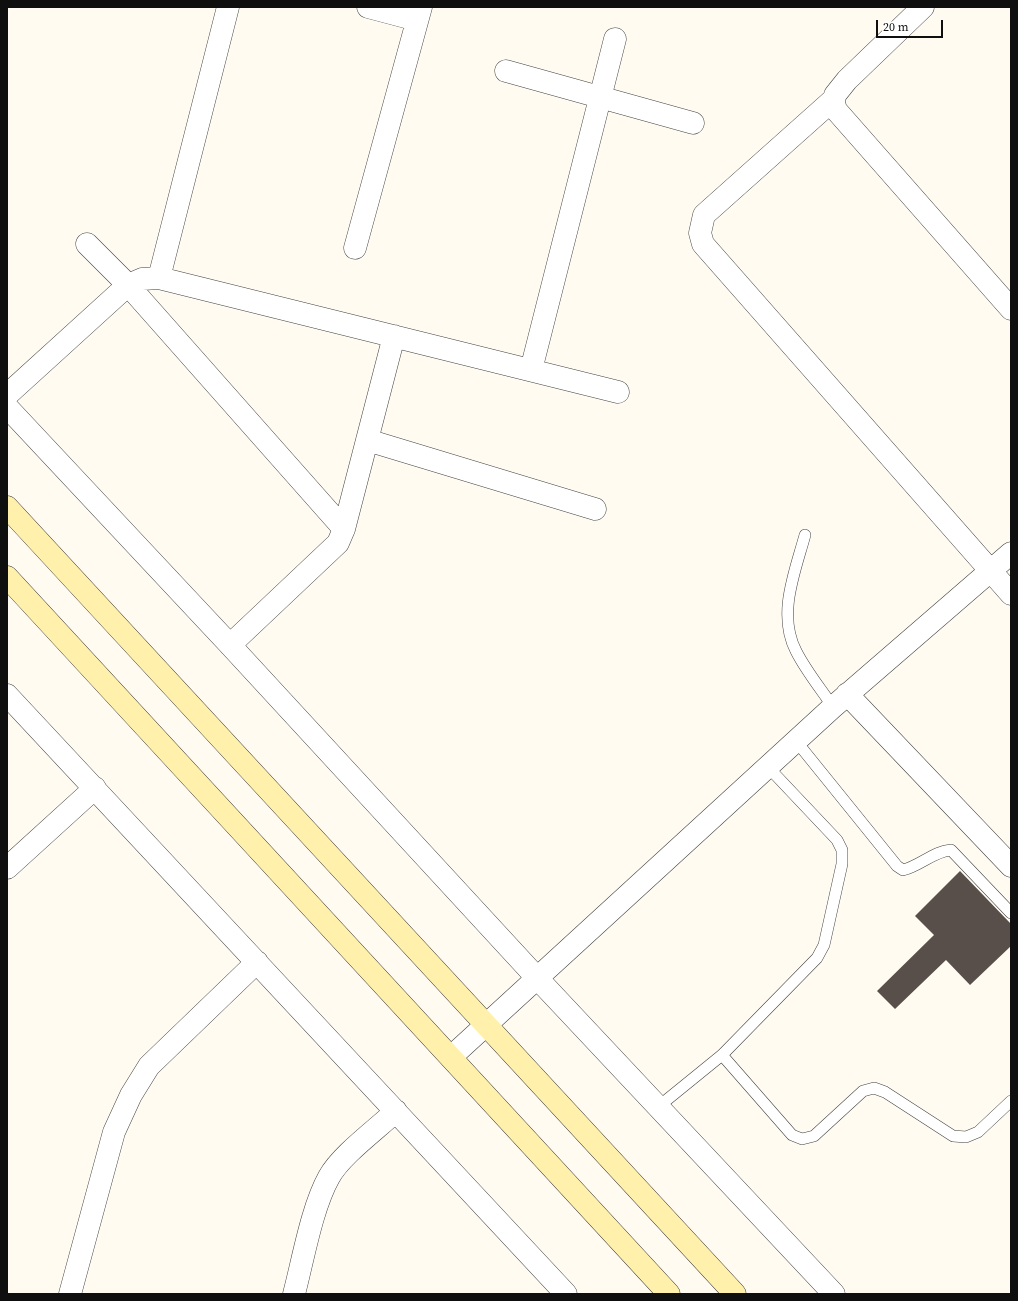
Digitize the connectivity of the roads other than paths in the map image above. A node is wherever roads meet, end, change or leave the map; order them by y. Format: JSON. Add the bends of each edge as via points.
{"nodes":[{"id":1,"x":228,"y":7,"type":"edge"},
{"id":2,"x":368,"y":7,"type":"edge"},
{"id":3,"x":923,"y":7,"type":"edge"},
{"id":4,"x":419,"y":14,"type":"edge"},
{"id":5,"x":615,"y":39,"type":"dead end"},
{"id":6,"x":506,"y":71,"type":"dead end"},
{"id":7,"x":601,"y":97,"type":"junction"},
{"id":8,"x":834,"y":99,"type":"junction"},
{"id":9,"x":692,"y":123,"type":"dead end"},
{"id":10,"x":87,"y":244,"type":"dead end"},
{"id":11,"x":355,"y":248,"type":"dead end"},
{"id":12,"x":159,"y":278,"type":"junction"},
{"id":13,"x":128,"y":285,"type":"junction"},
{"id":14,"x":1011,"y":309,"type":"edge"},
{"id":15,"x":394,"y":336,"type":"junction"},
{"id":16,"x":532,"y":370,"type":"junction"},
{"id":17,"x":618,"y":392,"type":"dead end"},
{"id":18,"x":7,"y":395,"type":"edge"},
{"id":19,"x":7,"y":408,"type":"edge"},
{"id":20,"x":367,"y":440,"type":"junction"},
{"id":21,"x":7,"y":507,"type":"edge"},
{"id":22,"x":596,"y":509,"type":"dead end"},
{"id":23,"x":344,"y":529,"type":"junction"},
{"id":24,"x":805,"y":535,"type":"dead end"},
{"id":25,"x":1011,"y":553,"type":"edge"},
{"id":26,"x":990,"y":572,"type":"junction"},
{"id":27,"x":7,"y":577,"type":"edge"},
{"id":28,"x":1011,"y":594,"type":"edge"},
{"id":29,"x":230,"y":645,"type":"junction"},
{"id":30,"x":7,"y":695,"type":"edge"},
{"id":31,"x":840,"y":701,"type":"junction"},
{"id":32,"x":796,"y":741,"type":"junction"},
{"id":33,"x":768,"y":767,"type":"junction"},
{"id":34,"x":94,"y":788,"type":"junction"},
{"id":35,"x":1011,"y":866,"type":"edge"},
{"id":36,"x":7,"y":868,"type":"edge"},
{"id":37,"x":1011,"y":913,"type":"edge"},
{"id":38,"x":257,"y":962,"type":"junction"},
{"id":39,"x":538,"y":979,"type":"junction"},
{"id":40,"x":486,"y":1025,"type":"junction"},
{"id":41,"x":722,"y":1055,"type":"junction"},
{"id":42,"x":451,"y":1057,"type":"junction"},
{"id":43,"x":1011,"y":1101,"type":"edge"},
{"id":44,"x":658,"y":1107,"type":"junction"},
{"id":45,"x":396,"y":1112,"type":"junction"},
{"id":46,"x":70,"y":1294,"type":"edge"},
{"id":47,"x":294,"y":1294,"type":"edge"},
{"id":48,"x":566,"y":1294,"type":"edge"},
{"id":49,"x":669,"y":1294,"type":"edge"},
{"id":50,"x":735,"y":1294,"type":"edge"},
{"id":51,"x":834,"y":1294,"type":"edge"}],
"edges":[{"from":1,"to":12,"type":"street"},
{"from":2,"to":4,"type":"street"},
{"from":3,"to":8,"type":"street","via":[[847,80]]},
{"from":4,"to":11,"type":"street"},
{"from":5,"to":7,"type":"street"},
{"from":6,"to":7,"type":"street"},
{"from":7,"to":9,"type":"street"},
{"from":7,"to":16,"type":"street"},
{"from":8,"to":14,"type":"street","via":[[836,110]]},
{"from":8,"to":26,"type":"street","via":[[704,215],[700,233],[703,244]]},
{"from":10,"to":13,"type":"street"},
{"from":12,"to":13,"type":"street","via":[[142,279]]},
{"from":12,"to":15,"type":"street"},
{"from":13,"to":18,"type":"street"},
{"from":13,"to":23,"type":"street"},
{"from":15,"to":16,"type":"street"},
{"from":15,"to":20,"type":"street"},
{"from":16,"to":17,"type":"street"},
{"from":19,"to":29,"type":"street"},
{"from":20,"to":22,"type":"street"},
{"from":20,"to":23,"type":"street"},
{"from":21,"to":40,"type":"street"},
{"from":23,"to":29,"type":"street","via":[[338,543],[329,553]]},
{"from":24,"to":31,"type":"lane","via":[[788,604],[787,626],[796,651]]},
{"from":25,"to":26,"type":"street"},
{"from":26,"to":28,"type":"street"},
{"from":26,"to":31,"type":"street"},
{"from":27,"to":42,"type":"street"},
{"from":29,"to":39,"type":"street"},
{"from":30,"to":34,"type":"street"},
{"from":31,"to":32,"type":"street"},
{"from":31,"to":35,"type":"street"},
{"from":32,"to":33,"type":"street"},
{"from":32,"to":37,"type":"lane","via":[[897,866],[903,870],[914,867],[943,850],[951,850]]},
{"from":33,"to":39,"type":"street"},
{"from":33,"to":41,"type":"lane","via":[[837,840],[842,850],[842,864],[824,945],[816,958]]},
{"from":34,"to":36,"type":"street"},
{"from":34,"to":38,"type":"street"},
{"from":38,"to":45,"type":"street"},
{"from":38,"to":46,"type":"street","via":[[149,1066],[131,1095],[114,1132]]},
{"from":39,"to":40,"type":"street"},
{"from":39,"to":44,"type":"street"},
{"from":40,"to":42,"type":"street"},
{"from":40,"to":50,"type":"street"},
{"from":41,"to":43,"type":"lane","via":[[792,1135],[802,1139],[814,1136],[863,1091],[874,1088],[953,1136],[959,1137],[978,1132]]},
{"from":41,"to":44,"type":"lane"},
{"from":42,"to":49,"type":"street"},
{"from":44,"to":51,"type":"street"},
{"from":45,"to":47,"type":"street","via":[[343,1159],[329,1177],[318,1203]]},
{"from":45,"to":48,"type":"street"}]}
